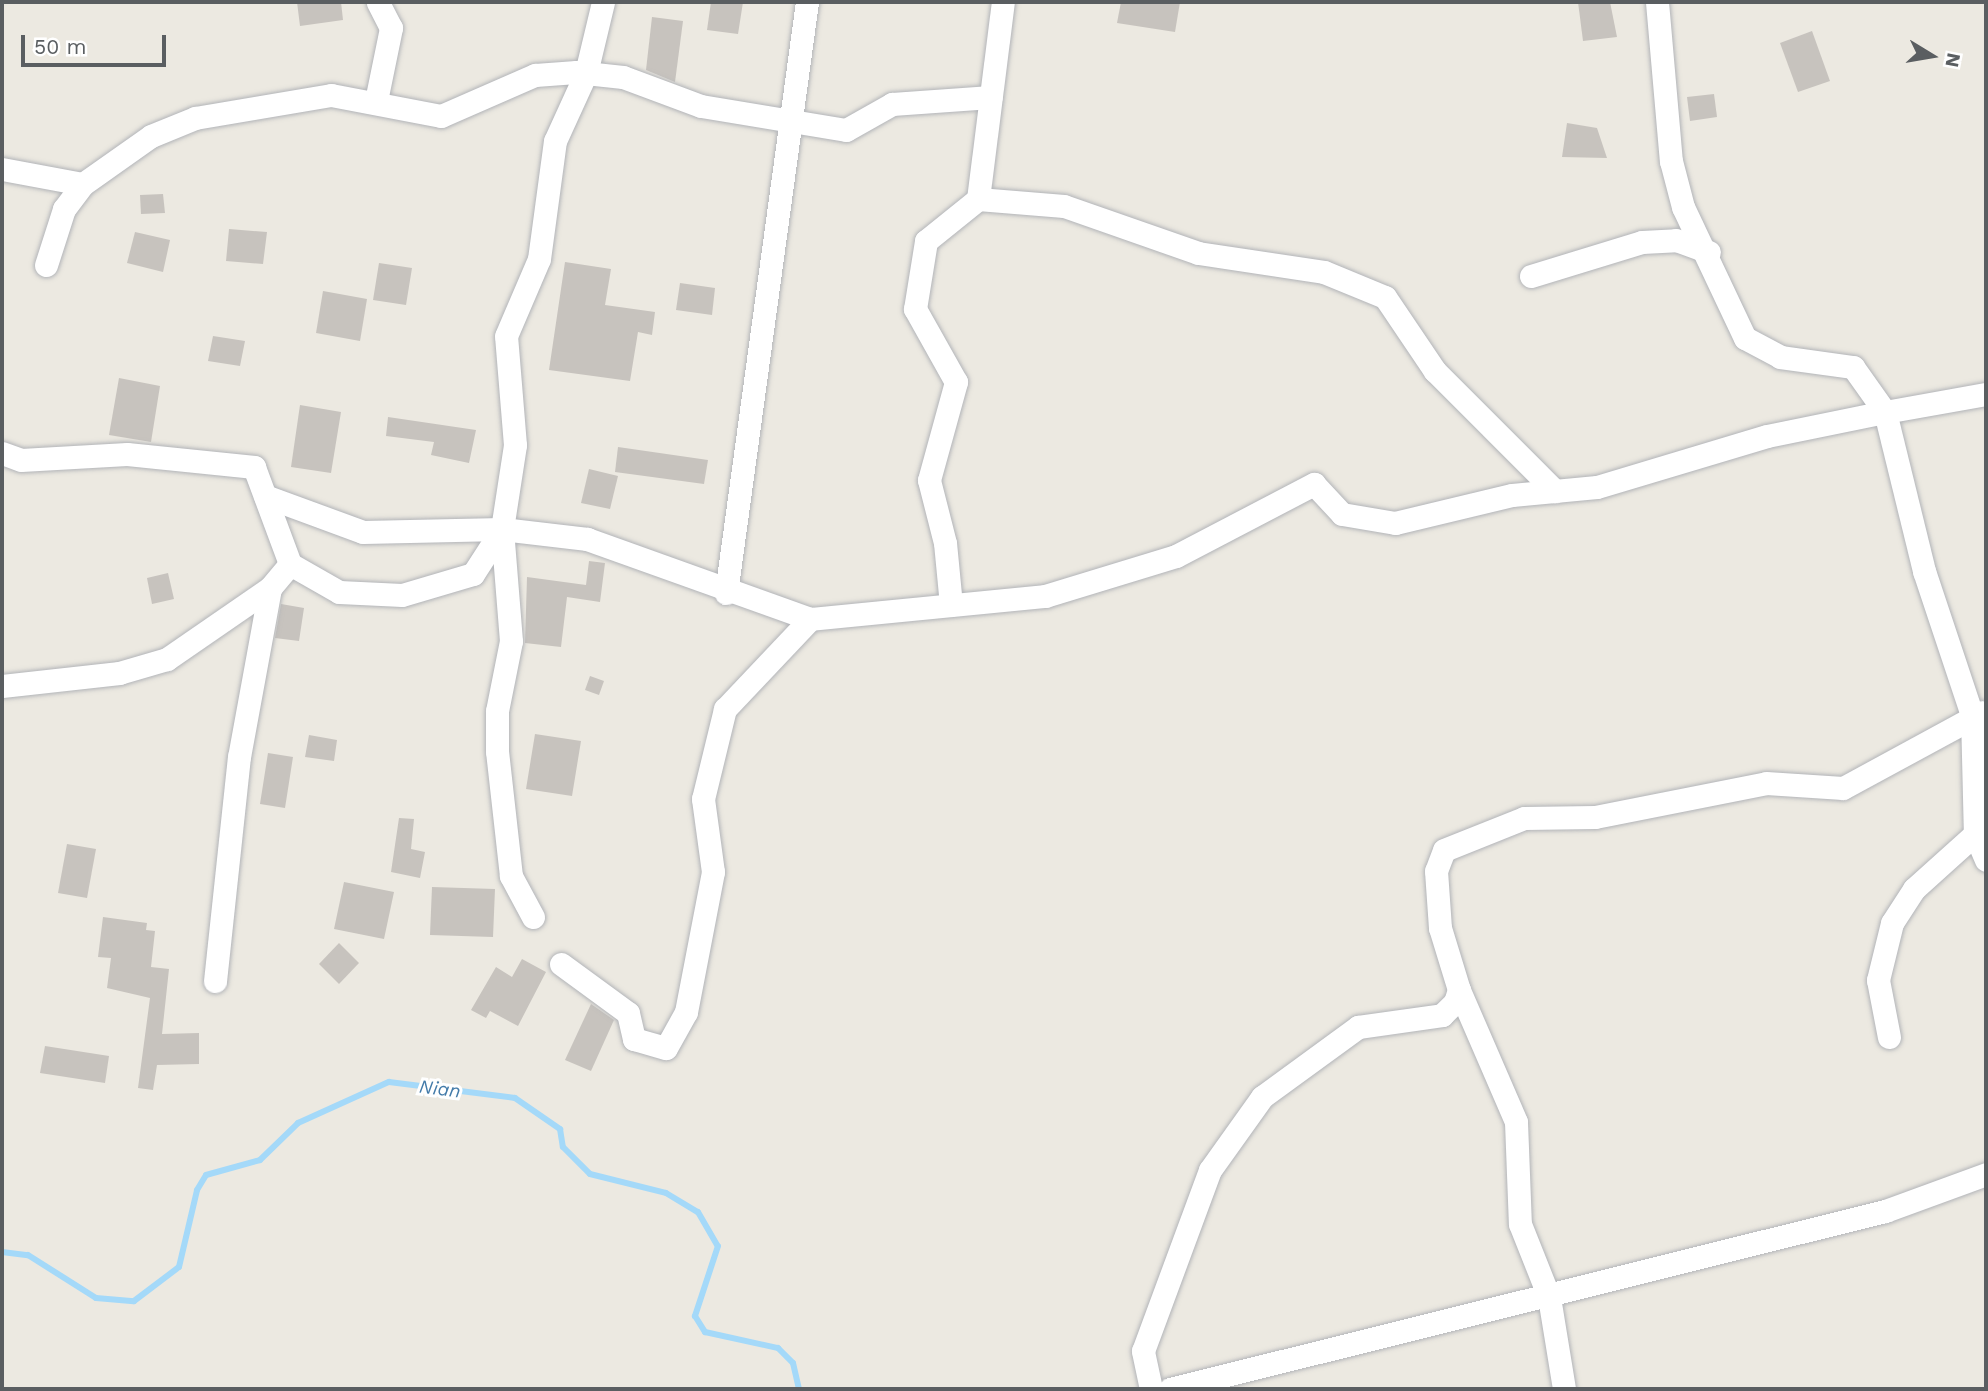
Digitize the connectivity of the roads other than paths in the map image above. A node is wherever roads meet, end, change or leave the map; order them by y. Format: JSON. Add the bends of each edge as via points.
{"nodes":[{"id":1,"x":378,"y":2,"type":"edge"},
{"id":2,"x":603,"y":2,"type":"edge"},
{"id":3,"x":807,"y":2,"type":"edge"},
{"id":4,"x":1003,"y":2,"type":"edge"},
{"id":5,"x":1657,"y":2,"type":"edge"},
{"id":6,"x":586,"y":73,"type":"junction"},
{"id":7,"x":991,"y":97,"type":"junction"},
{"id":8,"x":376,"y":102,"type":"junction"},
{"id":9,"x":793,"y":121,"type":"junction"},
{"id":10,"x":2,"y":169,"type":"edge"},
{"id":11,"x":83,"y":184,"type":"junction"},
{"id":12,"x":978,"y":199,"type":"junction"},
{"id":13,"x":1709,"y":252,"type":"junction"},
{"id":14,"x":46,"y":265,"type":"dead end"},
{"id":15,"x":1531,"y":276,"type":"dead end"},
{"id":16,"x":1986,"y":394,"type":"edge"},
{"id":17,"x":1885,"y":412,"type":"junction"},
{"id":18,"x":2,"y":453,"type":"edge"},
{"id":19,"x":1555,"y":491,"type":"junction"},
{"id":20,"x":265,"y":496,"type":"junction"},
{"id":21,"x":502,"y":529,"type":"junction"},
{"id":22,"x":290,"y":564,"type":"junction"},
{"id":23,"x":270,"y":587,"type":"junction"},
{"id":24,"x":726,"y":593,"type":"junction"},
{"id":25,"x":951,"y":606,"type":"junction"},
{"id":26,"x":810,"y":619,"type":"junction"},
{"id":27,"x":2,"y":686,"type":"edge"},
{"id":28,"x":1979,"y":713,"type":"edge"},
{"id":29,"x":1975,"y":834,"type":"junction"},
{"id":30,"x":1986,"y":860,"type":"edge"},
{"id":31,"x":533,"y":917,"type":"dead end"},
{"id":32,"x":561,"y":964,"type":"dead end"},
{"id":33,"x":215,"y":981,"type":"dead end"},
{"id":34,"x":1458,"y":990,"type":"junction"},
{"id":35,"x":1889,"y":1037,"type":"dead end"},
{"id":36,"x":1986,"y":1174,"type":"edge"},
{"id":37,"x":1549,"y":1297,"type":"junction"},
{"id":38,"x":1151,"y":1389,"type":"edge"},
{"id":39,"x":1170,"y":1389,"type":"edge"},
{"id":40,"x":1563,"y":1389,"type":"edge"}],
"edges":[{"from":1,"to":8,"type":"street","via":[[390,27]]},
{"from":2,"to":6,"type":"street"},
{"from":3,"to":9,"type":"street"},
{"from":4,"to":7,"type":"street"},
{"from":5,"to":13,"type":"street","via":[[1671,160],[1683,207]]},
{"from":6,"to":8,"type":"street","via":[[536,75],[441,116],[407,113]]},
{"from":6,"to":9,"type":"street","via":[[623,77],[701,106]]},
{"from":6,"to":21,"type":"street","via":[[555,142],[539,259],[506,336],[515,445]]},
{"from":7,"to":9,"type":"street","via":[[892,104],[846,130]]},
{"from":7,"to":12,"type":"street"},
{"from":8,"to":11,"type":"street","via":[[331,95],[195,118],[151,136]]},
{"from":9,"to":24,"type":"street"},
{"from":10,"to":11,"type":"street"},
{"from":11,"to":14,"type":"street","via":[[64,209]]},
{"from":12,"to":19,"type":"street","via":[[1064,206],[1198,253],[1324,272],[1385,298],[1435,371]]},
{"from":12,"to":25,"type":"street","via":[[926,242],[915,309],[956,382],[929,480],[946,542]]},
{"from":13,"to":15,"type":"street","via":[[1676,240],[1642,242]]},
{"from":13,"to":17,"type":"street","via":[[1745,338],[1780,357],[1853,367]]},
{"from":16,"to":17,"type":"street"},
{"from":17,"to":19,"type":"street","via":[[1767,436],[1597,487]]},
{"from":17,"to":28,"type":"street","via":[[1924,571]]},
{"from":18,"to":20,"type":"street","via":[[20,460],[127,454],[254,467]]},
{"from":19,"to":25,"type":"street","via":[[1395,523],[1342,514],[1314,484],[1176,556],[1045,596]]},
{"from":20,"to":21,"type":"street","via":[[363,532]]},
{"from":20,"to":22,"type":"street"},
{"from":21,"to":22,"type":"street","via":[[473,574],[402,595],[339,592]]},
{"from":21,"to":24,"type":"street","via":[[587,539]]},
{"from":21,"to":31,"type":"street","via":[[511,641],[497,711],[497,752],[511,876]]},
{"from":22,"to":23,"type":"street"},
{"from":23,"to":27,"type":"street","via":[[167,659],[119,673]]},
{"from":23,"to":33,"type":"street","via":[[241,743]]},
{"from":24,"to":26,"type":"street"},
{"from":25,"to":26,"type":"street"},
{"from":26,"to":32,"type":"street","via":[[725,709],[703,799],[713,872],[686,1012],[666,1048],[634,1039],[628,1013]]},
{"from":28,"to":29,"type":"street"},
{"from":28,"to":34,"type":"street","via":[[1843,788],[1766,783],[1595,817],[1524,818],[1444,850],[1436,871],[1440,928]]},
{"from":29,"to":30,"type":"street"},
{"from":29,"to":35,"type":"street","via":[[1914,889],[1892,923],[1878,980]]},
{"from":34,"to":37,"type":"street","via":[[1516,1122],[1520,1224]]},
{"from":34,"to":38,"type":"street","via":[[1442,1015],[1357,1027],[1262,1097],[1210,1170],[1143,1351]]},
{"from":36,"to":37,"type":"street","via":[[1885,1211],[1747,1241]]},
{"from":37,"to":39,"type":"street"},
{"from":37,"to":40,"type":"street"}]}
